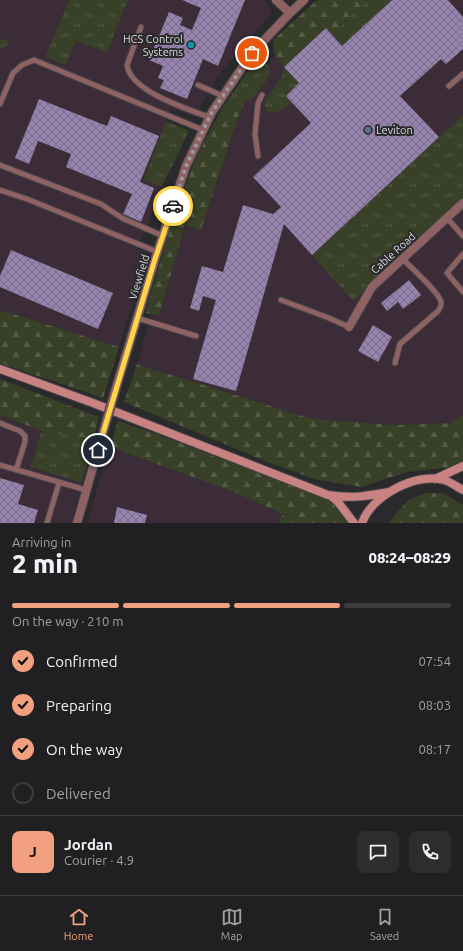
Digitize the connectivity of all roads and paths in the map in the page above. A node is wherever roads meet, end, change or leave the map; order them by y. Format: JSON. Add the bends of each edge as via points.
{"nodes":[{"id":1,"x":276,"y":0,"type":"edge"},
{"id":2,"x":304,"y":0,"type":"edge"},
{"id":3,"x":290,"y":13,"type":"junction"},
{"id":4,"x":141,"y":27,"type":"dead end"},
{"id":5,"x":463,"y":74,"type":"edge"},
{"id":6,"x":198,"y":85,"type":"dead end"},
{"id":7,"x":449,"y":86,"type":"dead end"},
{"id":8,"x":262,"y":95,"type":"dead end"},
{"id":9,"x":223,"y":96,"type":"junction"},
{"id":10,"x":0,"y":104,"type":"edge"},
{"id":11,"x":209,"y":117,"type":"junction"},
{"id":12,"x":203,"y":130,"type":"junction"},
{"id":13,"x":258,"y":156,"type":"dead end"},
{"id":14,"x":0,"y":164,"type":"edge"},
{"id":15,"x":0,"y":190,"type":"edge"},
{"id":16,"x":463,"y":203,"type":"edge"},
{"id":17,"x":448,"y":219,"type":"junction"},
{"id":18,"x":163,"y":236,"type":"junction"},
{"id":19,"x":463,"y":236,"type":"edge"},
{"id":20,"x":158,"y":252,"type":"junction"},
{"id":21,"x":463,"y":254,"type":"edge"},
{"id":22,"x":403,"y":259,"type":"junction"},
{"id":23,"x":463,"y":292,"type":"edge"},
{"id":24,"x":281,"y":300,"type":"dead end"},
{"id":25,"x":138,"y":318,"type":"junction"},
{"id":26,"x":348,"y":327,"type":"joint"},
{"id":27,"x":196,"y":336,"type":"dead end"},
{"id":28,"x":395,"y":363,"type":"dead end"},
{"id":29,"x":0,"y":370,"type":"edge"},
{"id":30,"x":0,"y":423,"type":"edge"},
{"id":31,"x":0,"y":465,"type":"edge"},
{"id":32,"x":463,"y":466,"type":"edge"},
{"id":33,"x":16,"y":470,"type":"junction"},
{"id":34,"x":434,"y":479,"type":"junction"},
{"id":35,"x":59,"y":483,"type":"junction"},
{"id":36,"x":86,"y":490,"type":"junction"},
{"id":37,"x":463,"y":490,"type":"edge"},
{"id":38,"x":389,"y":492,"type":"junction"},
{"id":39,"x":328,"y":495,"type":"junction"},
{"id":40,"x":47,"y":523,"type":"edge"},
{"id":41,"x":77,"y":523,"type":"edge"},
{"id":42,"x":354,"y":523,"type":"edge"},
{"id":43,"x":362,"y":523,"type":"edge"}],
"edges":[{"from":1,"to":3,"type":"street"},
{"from":2,"to":3,"type":"street","name":"Viewfield"},
{"from":3,"to":9,"type":"street","name":"Viewfield","via":[[252,53]]},
{"from":4,"to":11,"type":"lane","via":[[127,65],[132,77],[153,95]]},
{"from":5,"to":7,"type":"lane"},
{"from":6,"to":9,"type":"lane"},
{"from":8,"to":13,"type":"lane","via":[[258,103],[255,134]]},
{"from":9,"to":11,"type":"street","name":"Viewfield"},
{"from":10,"to":12,"type":"lane","via":[[13,73],[22,65],[34,60]]},
{"from":11,"to":12,"type":"street","name":"Viewfield"},
{"from":12,"to":18,"type":"street","name":"Viewfield","via":[[186,166]]},
{"from":14,"to":18,"type":"lane","via":[[100,204],[122,218]]},
{"from":15,"to":20,"type":"lane"},
{"from":16,"to":17,"type":"street","name":"Cable Road"},
{"from":17,"to":19,"type":"lane"},
{"from":17,"to":22,"type":"street","name":"Cable Road"},
{"from":18,"to":20,"type":"street","name":"Viewfield"},
{"from":20,"to":25,"type":"street","name":"Viewfield"},
{"from":21,"to":23,"type":"lane","via":[[447,273]]},
{"from":22,"to":26,"type":"street","name":"Cable Road","via":[[372,287]]},
{"from":22,"to":28,"type":"lane","via":[[437,294],[441,306],[400,344]]},
{"from":24,"to":26,"type":"lane"},
{"from":25,"to":27,"type":"lane"},
{"from":25,"to":36,"type":"street","name":"Viewfield","bridge":true},
{"from":29,"to":39,"type":"main road","via":[[93,403]]},
{"from":30,"to":33,"type":"lane","via":[[24,434]]},
{"from":31,"to":33,"type":"lane"},
{"from":32,"to":34,"type":"main road"},
{"from":33,"to":35,"type":"lane"},
{"from":34,"to":37,"type":"main road","via":[[443,480]]},
{"from":34,"to":38,"type":"main road","via":[[413,481]]},
{"from":35,"to":36,"type":"lane"},
{"from":35,"to":40,"type":"lane"},
{"from":36,"to":41,"type":"street","name":"Viewfield"},
{"from":38,"to":39,"type":"main road","via":[[346,498]]},
{"from":38,"to":43,"type":"main road","via":[[370,510]]},
{"from":39,"to":42,"type":"main road","via":[[338,502]]}]}
